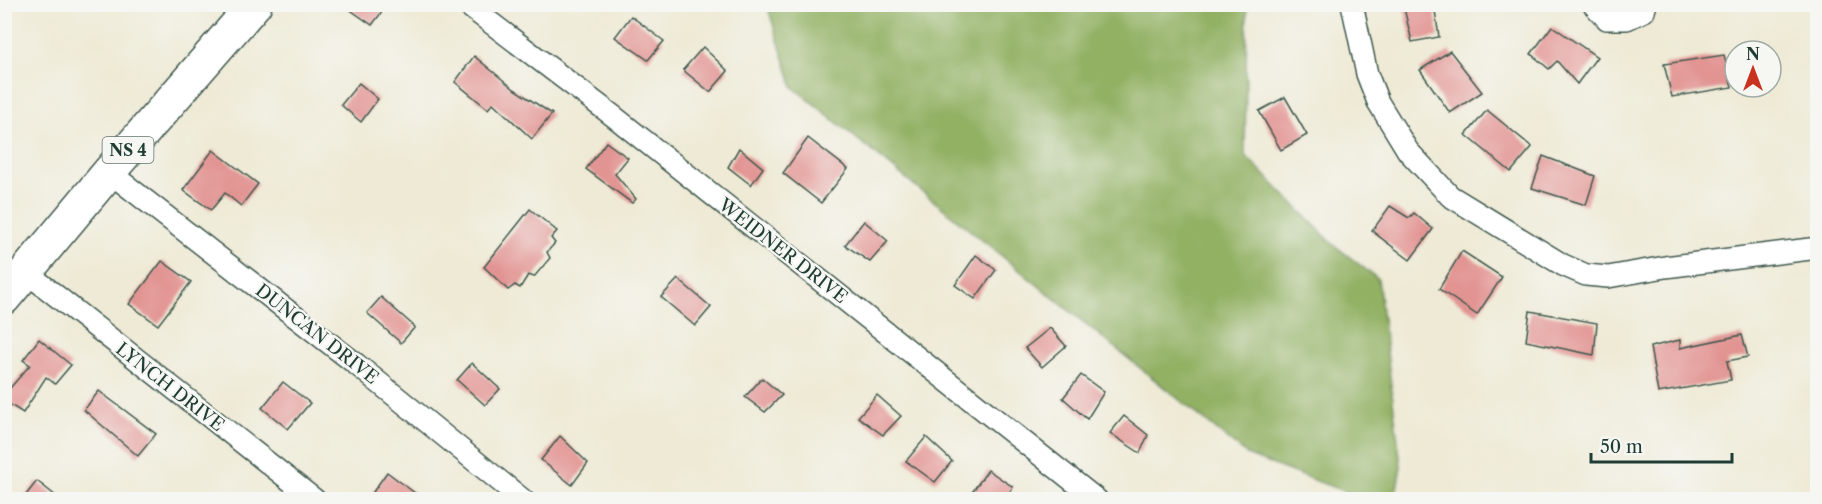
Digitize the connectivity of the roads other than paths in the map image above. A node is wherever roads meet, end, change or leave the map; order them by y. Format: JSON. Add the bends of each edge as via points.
{"nodes":[{"id":1,"x":255,"y":4,"type":"edge"},
{"id":2,"x":466,"y":4,"type":"edge"},
{"id":3,"x":1352,"y":4,"type":"edge"},
{"id":4,"x":1593,"y":4,"type":"edge"},
{"id":5,"x":1646,"y":4,"type":"edge"},
{"id":6,"x":109,"y":172,"type":"junction"},
{"id":7,"x":1818,"y":248,"type":"edge"},
{"id":8,"x":26,"y":272,"type":"junction"},
{"id":9,"x":4,"y":298,"type":"edge"},
{"id":10,"x":315,"y":500,"type":"edge"},
{"id":11,"x":523,"y":500,"type":"edge"},
{"id":12,"x":1097,"y":500,"type":"edge"}],
"edges":[{"from":1,"to":6,"type":"main road","number":"NS 4"},
{"from":2,"to":12,"type":"street","name":"WEIDNER DRIVE"},
{"from":3,"to":7,"type":"street","via":[[1367,74],[1378,102],[1408,151],[1449,196],[1563,265],[1608,278],[1682,264]]},
{"from":4,"to":5,"type":"street","via":[[1607,19],[1627,19],[1644,11]]},
{"from":6,"to":8,"type":"main road","number":"NS 4"},
{"from":6,"to":11,"type":"street","name":"DUNCAN DRIVE"},
{"from":8,"to":9,"type":"main road","number":"NS 4"},
{"from":8,"to":10,"type":"street","name":"LYNCH DRIVE"}]}
